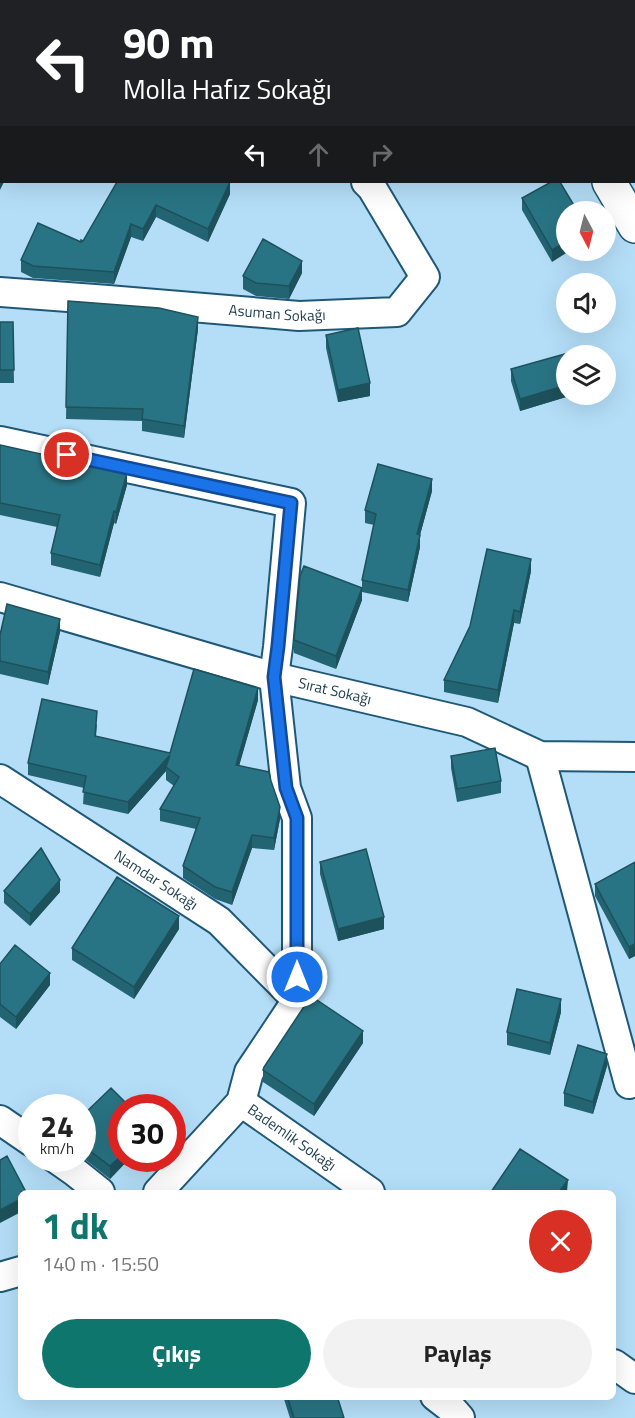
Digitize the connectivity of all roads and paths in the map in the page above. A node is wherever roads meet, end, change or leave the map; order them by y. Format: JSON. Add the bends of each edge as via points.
{"nodes":[{"id":1,"x":610,"y":183,"type":"edge"},
{"id":2,"x":363,"y":184,"type":"edge"},
{"id":3,"x":635,"y":226,"type":"edge"},
{"id":4,"x":0,"y":292,"type":"edge"},
{"id":5,"x":0,"y":441,"type":"edge"},
{"id":6,"x":0,"y":597,"type":"edge"},
{"id":7,"x":274,"y":677,"type":"junction"},
{"id":8,"x":540,"y":756,"type":"junction"},
{"id":9,"x":635,"y":757,"type":"edge"},
{"id":10,"x":0,"y":779,"type":"edge"},
{"id":11,"x":297,"y":1000,"type":"junction"},
{"id":12,"x":629,"y":1084,"type":"dead end"},
{"id":13,"x":241,"y":1101,"type":"junction"},
{"id":14,"x":0,"y":1120,"type":"edge"},
{"id":15,"x":18,"y":1132,"type":"edge"},
{"id":16,"x":75,"y":1172,"type":"edge"},
{"id":17,"x":98,"y":1190,"type":"edge"},
{"id":18,"x":160,"y":1190,"type":"edge"},
{"id":19,"x":367,"y":1190,"type":"edge"},
{"id":20,"x":18,"y":1272,"type":"edge"},
{"id":21,"x":0,"y":1277,"type":"edge"},
{"id":22,"x":616,"y":1365,"type":"edge"},
{"id":23,"x":635,"y":1379,"type":"edge"},
{"id":24,"x":440,"y":1400,"type":"edge"},
{"id":25,"x":460,"y":1418,"type":"edge"}],
"edges":[{"from":1,"to":3,"type":"street"},
{"from":2,"to":4,"type":"street","name":"Asuman Sokağı","via":[[425,277],[397,312],[299,316]]},
{"from":5,"to":7,"type":"street","via":[[291,503]]},
{"from":6,"to":7,"type":"street","name":"Sırat Sokağı"},
{"from":7,"to":8,"type":"street","name":"Sırat Sokağı","via":[[466,722]]},
{"from":7,"to":11,"type":"street","via":[[286,788],[297,818]]},
{"from":8,"to":9,"type":"street","name":"Sırat Sokağı"},
{"from":8,"to":12,"type":"street"},
{"from":10,"to":11,"type":"street","name":"Namdar Sokağı","via":[[219,921]]},
{"from":11,"to":13,"type":"street","via":[[249,1072]]},
{"from":13,"to":18,"type":"street"},
{"from":13,"to":19,"type":"street","name":"Bademlik Sokağı"},
{"from":14,"to":15,"type":"street"},
{"from":16,"to":17,"type":"street"},
{"from":20,"to":21,"type":"street"},
{"from":22,"to":23,"type":"street"},
{"from":24,"to":25,"type":"street"}]}
